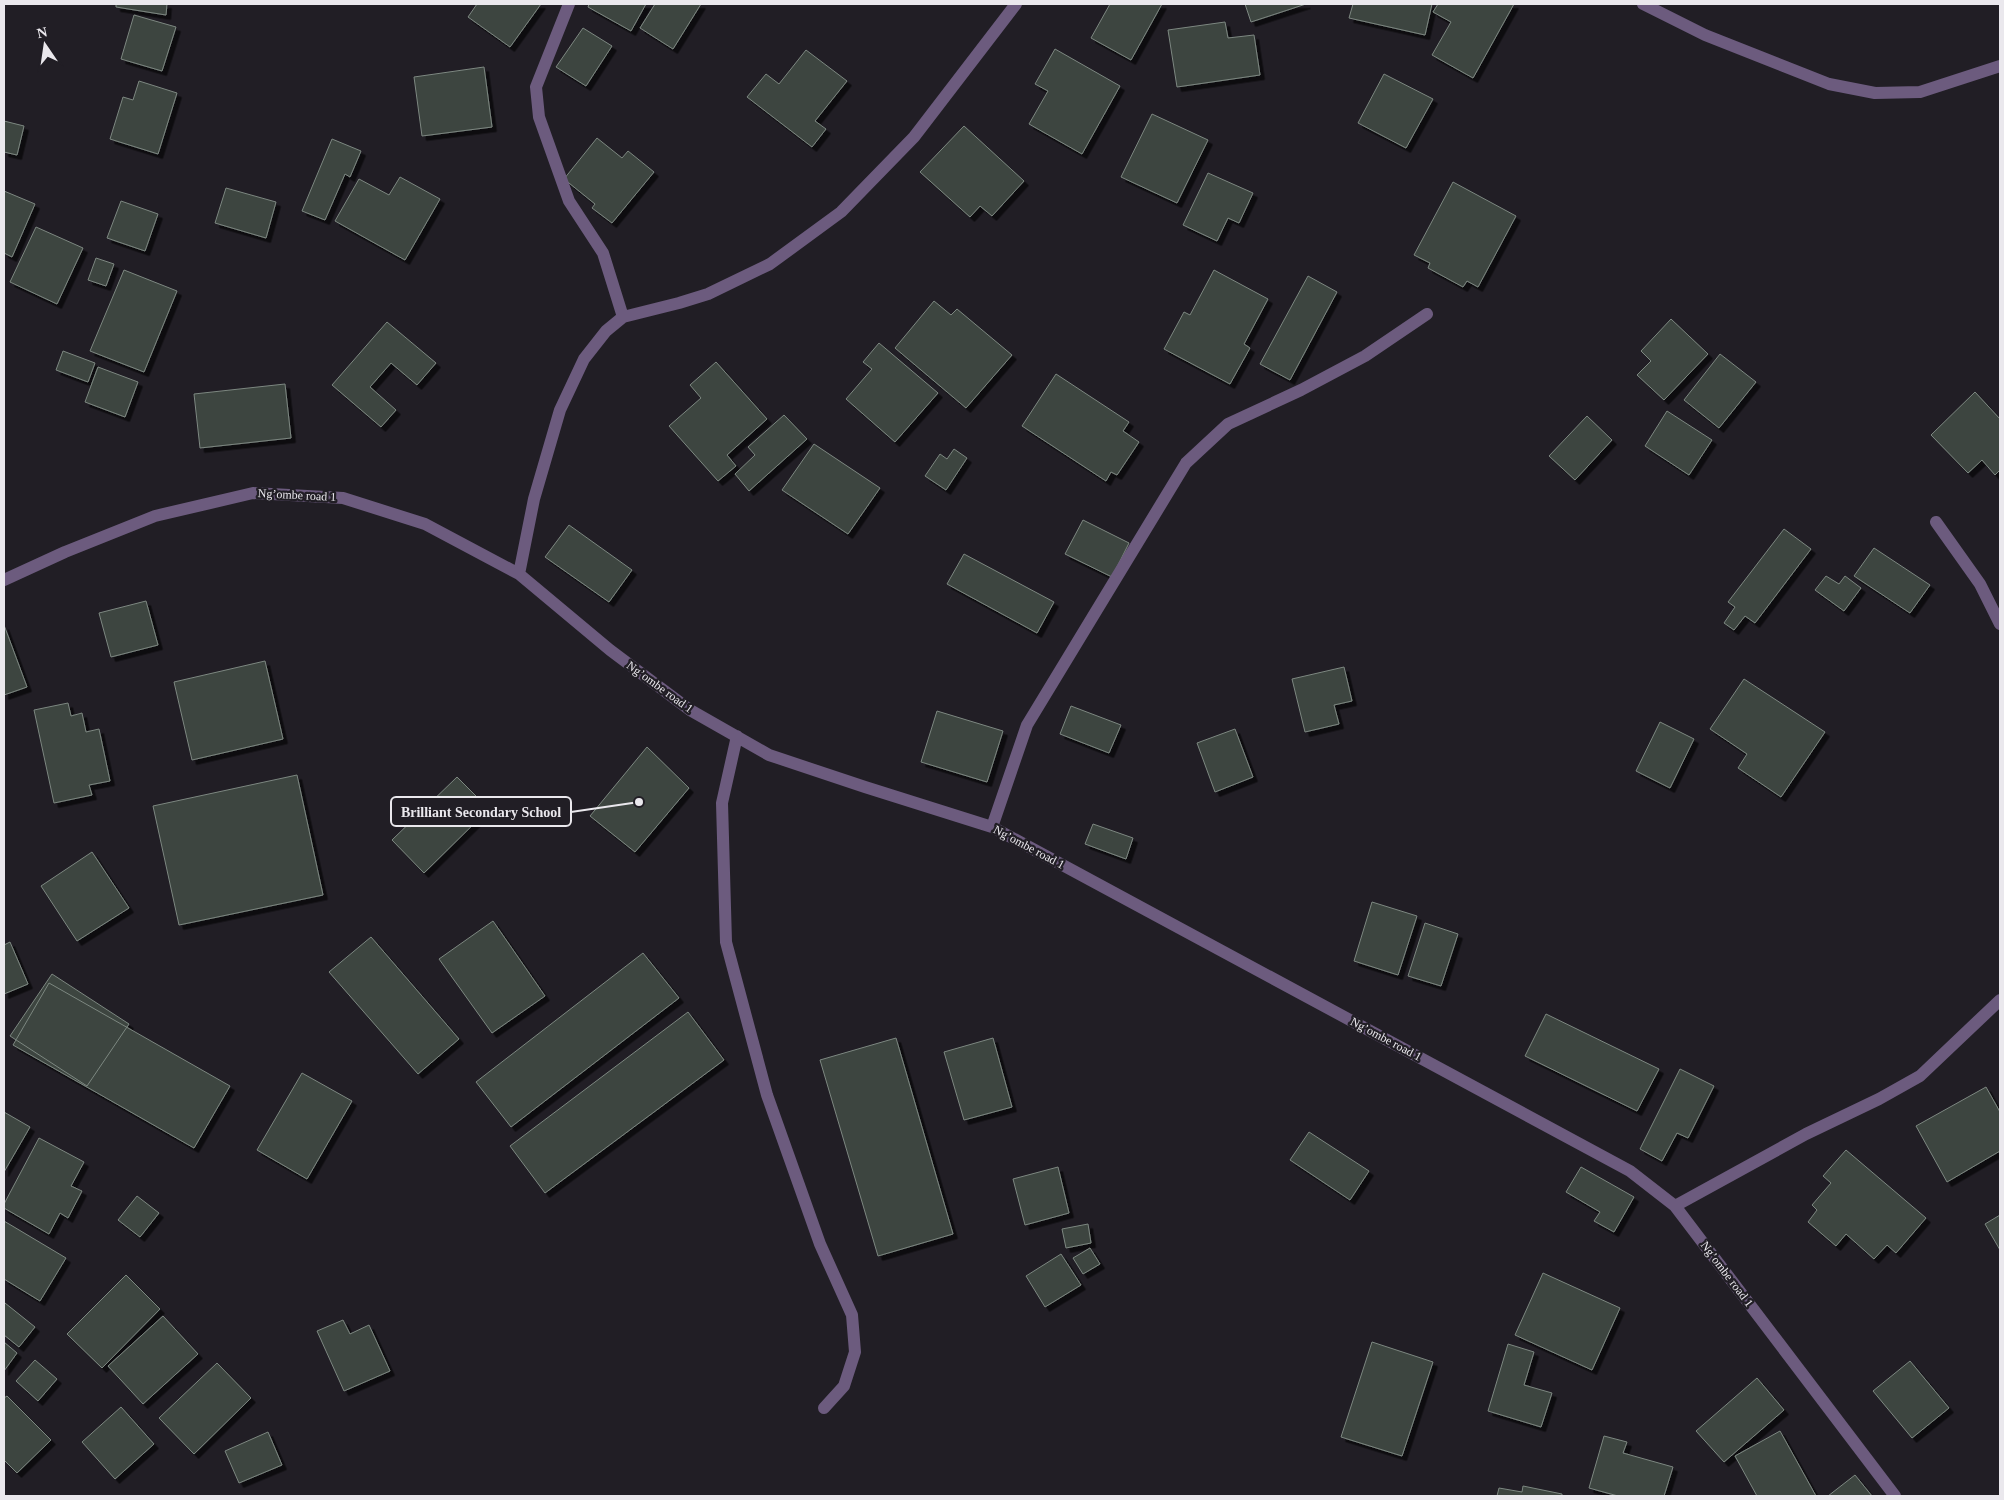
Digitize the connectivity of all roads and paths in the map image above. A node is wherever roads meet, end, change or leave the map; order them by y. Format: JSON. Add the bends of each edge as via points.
{"nodes":[{"id":1,"x":569,"y":4,"type":"edge"},
{"id":2,"x":1016,"y":4,"type":"edge"},
{"id":3,"x":1643,"y":4,"type":"edge"},
{"id":4,"x":2000,"y":66,"type":"edge"},
{"id":5,"x":1427,"y":314,"type":"dead end"},
{"id":6,"x":623,"y":317,"type":"junction"},
{"id":7,"x":1936,"y":522,"type":"dead end"},
{"id":8,"x":519,"y":574,"type":"junction"},
{"id":9,"x":4,"y":580,"type":"edge"},
{"id":10,"x":2000,"y":624,"type":"edge"},
{"id":11,"x":737,"y":736,"type":"junction"},
{"id":12,"x":992,"y":826,"type":"junction"},
{"id":13,"x":2000,"y":1000,"type":"edge"},
{"id":14,"x":1676,"y":1206,"type":"junction"},
{"id":15,"x":824,"y":1408,"type":"dead end"},
{"id":16,"x":1895,"y":1496,"type":"edge"}],
"edges":[{"from":1,"to":6,"type":"street","via":[[536,87],[539,117],[569,201],[603,252]]},
{"from":2,"to":6,"type":"street","via":[[914,137],[842,212],[770,264],[708,294]]},
{"from":3,"to":4,"type":"street","via":[[1705,35],[1820,80],[1875,93],[1920,92]]},
{"from":5,"to":12,"type":"street","via":[[1365,356],[1228,424],[1186,463],[1027,725]]},
{"from":6,"to":8,"type":"street","via":[[606,331],[584,359],[560,410],[534,499]]},
{"from":7,"to":10,"type":"street","via":[[1980,584]]},
{"from":8,"to":9,"type":"street","name":"Ng’ombe road 1","via":[[425,524],[343,498],[253,493],[154,516]]},
{"from":8,"to":11,"type":"street","name":"Ng’ombe road 1","via":[[690,710]]},
{"from":11,"to":12,"type":"street","name":"Ng’ombe road 1","via":[[769,754]]},
{"from":11,"to":15,"type":"street","via":[[722,802],[726,942],[767,1095],[820,1244],[852,1315],[855,1352],[844,1386]]},
{"from":12,"to":14,"type":"street","name":"Ng’ombe road 1","via":[[1630,1171]]},
{"from":13,"to":14,"type":"street","via":[[1920,1076]]},
{"from":14,"to":16,"type":"street","name":"Ng’ombe road 1"}]}
